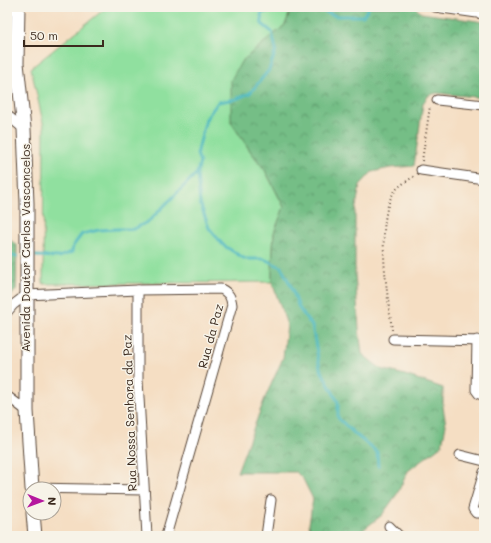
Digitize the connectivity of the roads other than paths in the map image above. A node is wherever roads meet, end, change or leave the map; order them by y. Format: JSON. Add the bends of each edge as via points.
{"nodes":[{"id":1,"x":18,"y":7,"type":"edge"},
{"id":2,"x":435,"y":7,"type":"edge"},
{"id":3,"x":484,"y":14,"type":"edge"},
{"id":4,"x":17,"y":62,"type":"junction"},
{"id":5,"x":7,"y":86,"type":"edge"},
{"id":6,"x":437,"y":100,"type":"road end"},
{"id":7,"x":484,"y":105,"type":"edge"},
{"id":8,"x":7,"y":115,"type":"edge"},
{"id":9,"x":24,"y":129,"type":"junction"},
{"id":10,"x":421,"y":170,"type":"road end"},
{"id":11,"x":484,"y":179,"type":"edge"},
{"id":12,"x":138,"y":290,"type":"junction"},
{"id":13,"x":26,"y":295,"type":"junction"},
{"id":14,"x":7,"y":312,"type":"edge"},
{"id":15,"x":393,"y":339,"type":"road end"},
{"id":16,"x":481,"y":341,"type":"edge"},
{"id":17,"x":484,"y":395,"type":"edge"},
{"id":18,"x":7,"y":396,"type":"edge"},
{"id":19,"x":26,"y":411,"type":"junction"},
{"id":20,"x":460,"y":455,"type":"dead end"},
{"id":21,"x":484,"y":461,"type":"edge"},
{"id":22,"x":484,"y":472,"type":"edge"},
{"id":23,"x":31,"y":481,"type":"edge"},
{"id":24,"x":62,"y":489,"type":"edge"},
{"id":25,"x":143,"y":490,"type":"junction"},
{"id":26,"x":271,"y":500,"type":"dead end"},
{"id":27,"x":484,"y":513,"type":"edge"},
{"id":28,"x":34,"y":521,"type":"edge"},
{"id":29,"x":389,"y":526,"type":"dead end"},
{"id":30,"x":35,"y":536,"type":"edge"},
{"id":31,"x":147,"y":536,"type":"edge"},
{"id":32,"x":166,"y":536,"type":"edge"},
{"id":33,"x":266,"y":536,"type":"edge"},
{"id":34,"x":399,"y":536,"type":"edge"}],
"edges":[{"from":1,"to":4,"type":"main road","name":"Avenida Doutor Carlos Vasconcelos"},
{"from":2,"to":3,"type":"street"},
{"from":4,"to":5,"type":"street"},
{"from":4,"to":9,"type":"main road","name":"Avenida Doutor Carlos Vasconcelos"},
{"from":6,"to":7,"type":"street"},
{"from":8,"to":9,"type":"street"},
{"from":9,"to":13,"type":"main road","name":"Avenida Doutor Carlos Vasconcelos","via":[[28,204]]},
{"from":10,"to":11,"type":"street"},
{"from":12,"to":13,"type":"street","name":"Rua da Paz"},
{"from":12,"to":25,"type":"street","name":"Rua Nossa Senhora da Paz","via":[[138,380]]},
{"from":12,"to":32,"type":"street","name":"Rua da Paz","via":[[221,290],[231,297],[232,305]]},
{"from":13,"to":14,"type":"street"},
{"from":13,"to":19,"type":"main road","name":"Avenida Doutor Carlos Vasconcelos"},
{"from":15,"to":16,"type":"street"},
{"from":16,"to":17,"type":"street","via":[[476,390],[477,393]]},
{"from":18,"to":19,"type":"street"},
{"from":19,"to":23,"type":"main road","name":"Avenida Doutor Carlos Vasconcelos"},
{"from":20,"to":21,"type":"street"},
{"from":22,"to":27,"type":"street","via":[[473,507],[473,512]]},
{"from":24,"to":25,"type":"street"},
{"from":25,"to":31,"type":"street","name":"Rua Nossa Senhora da Paz"},
{"from":26,"to":33,"type":"street"},
{"from":28,"to":30,"type":"main road"},
{"from":29,"to":34,"type":"street"}]}
